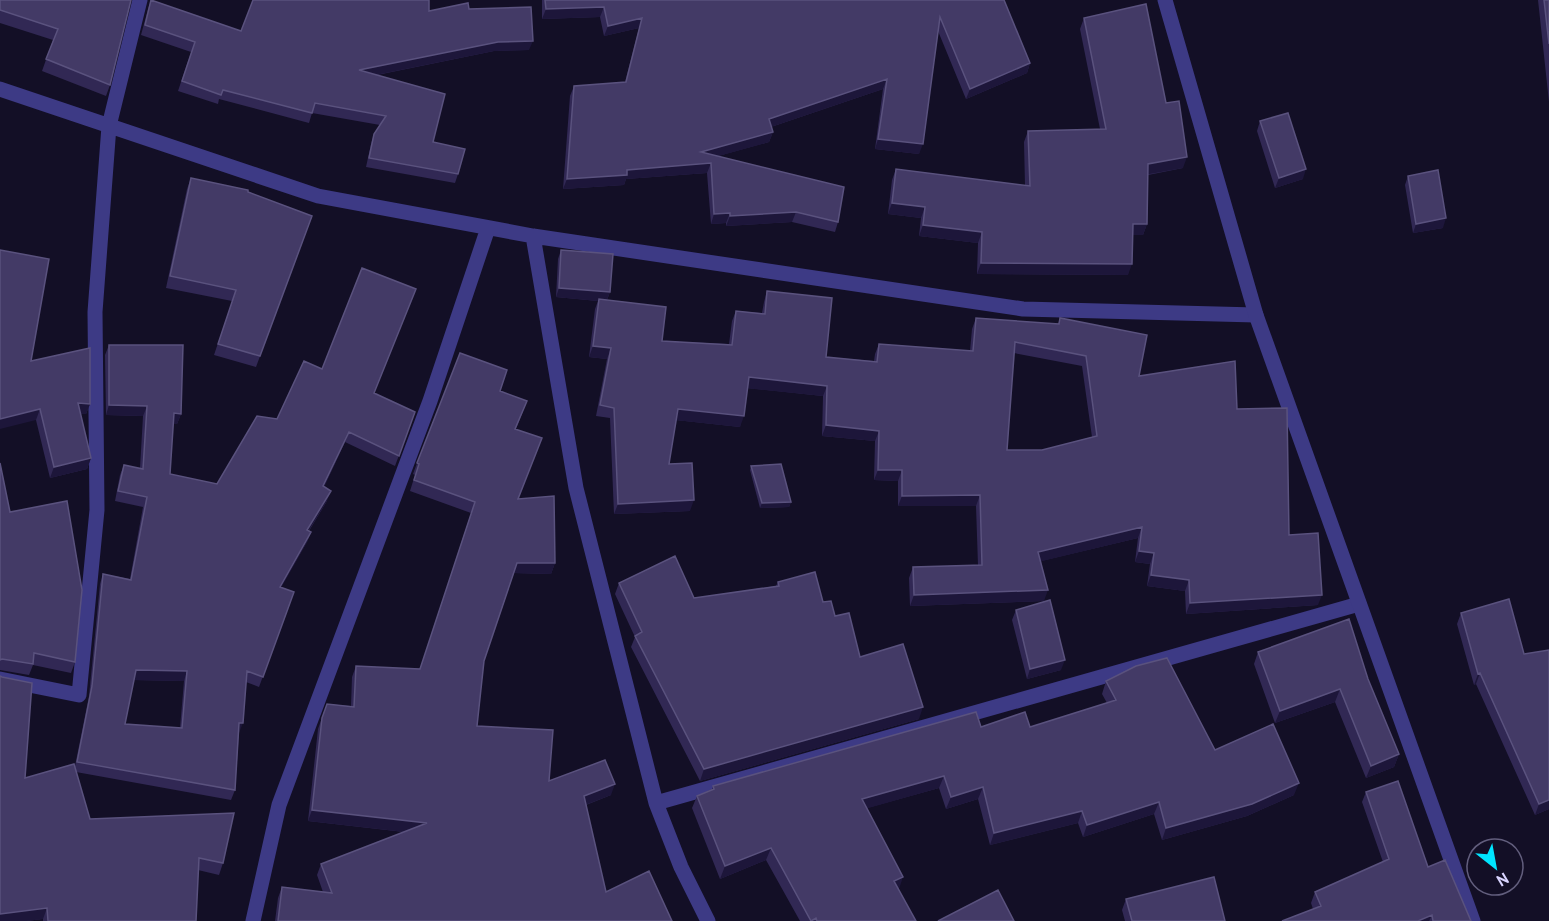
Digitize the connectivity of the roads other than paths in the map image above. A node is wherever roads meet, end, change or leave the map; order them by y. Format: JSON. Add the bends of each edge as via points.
{"nodes":[{"id":1,"x":140,"y":0,"type":"edge"},
{"id":2,"x":1165,"y":0,"type":"edge"},
{"id":3,"x":0,"y":89,"type":"edge"},
{"id":4,"x":109,"y":126,"type":"junction"},
{"id":5,"x":488,"y":228,"type":"junction"},
{"id":6,"x":532,"y":236,"type":"junction"},
{"id":7,"x":1256,"y":315,"type":"junction"},
{"id":8,"x":1359,"y":604,"type":"junction"},
{"id":9,"x":0,"y":679,"type":"edge"},
{"id":10,"x":656,"y":803,"type":"junction"},
{"id":11,"x":253,"y":921,"type":"edge"},
{"id":12,"x":708,"y":921,"type":"edge"},
{"id":13,"x":1473,"y":921,"type":"edge"}],
"edges":[{"from":1,"to":4,"type":"street"},
{"from":2,"to":7,"type":"street"},
{"from":3,"to":4,"type":"street"},
{"from":4,"to":5,"type":"street","via":[[318,196]]},
{"from":4,"to":9,"type":"street","via":[[95,312],[97,510],[79,695]]},
{"from":5,"to":6,"type":"street"},
{"from":5,"to":11,"type":"street","via":[[430,401],[279,805]]},
{"from":6,"to":7,"type":"street","via":[[1023,309]]},
{"from":6,"to":10,"type":"street","via":[[576,488]]},
{"from":7,"to":8,"type":"street"},
{"from":8,"to":10,"type":"street"},
{"from":8,"to":13,"type":"street"},
{"from":10,"to":12,"type":"street"}]}
